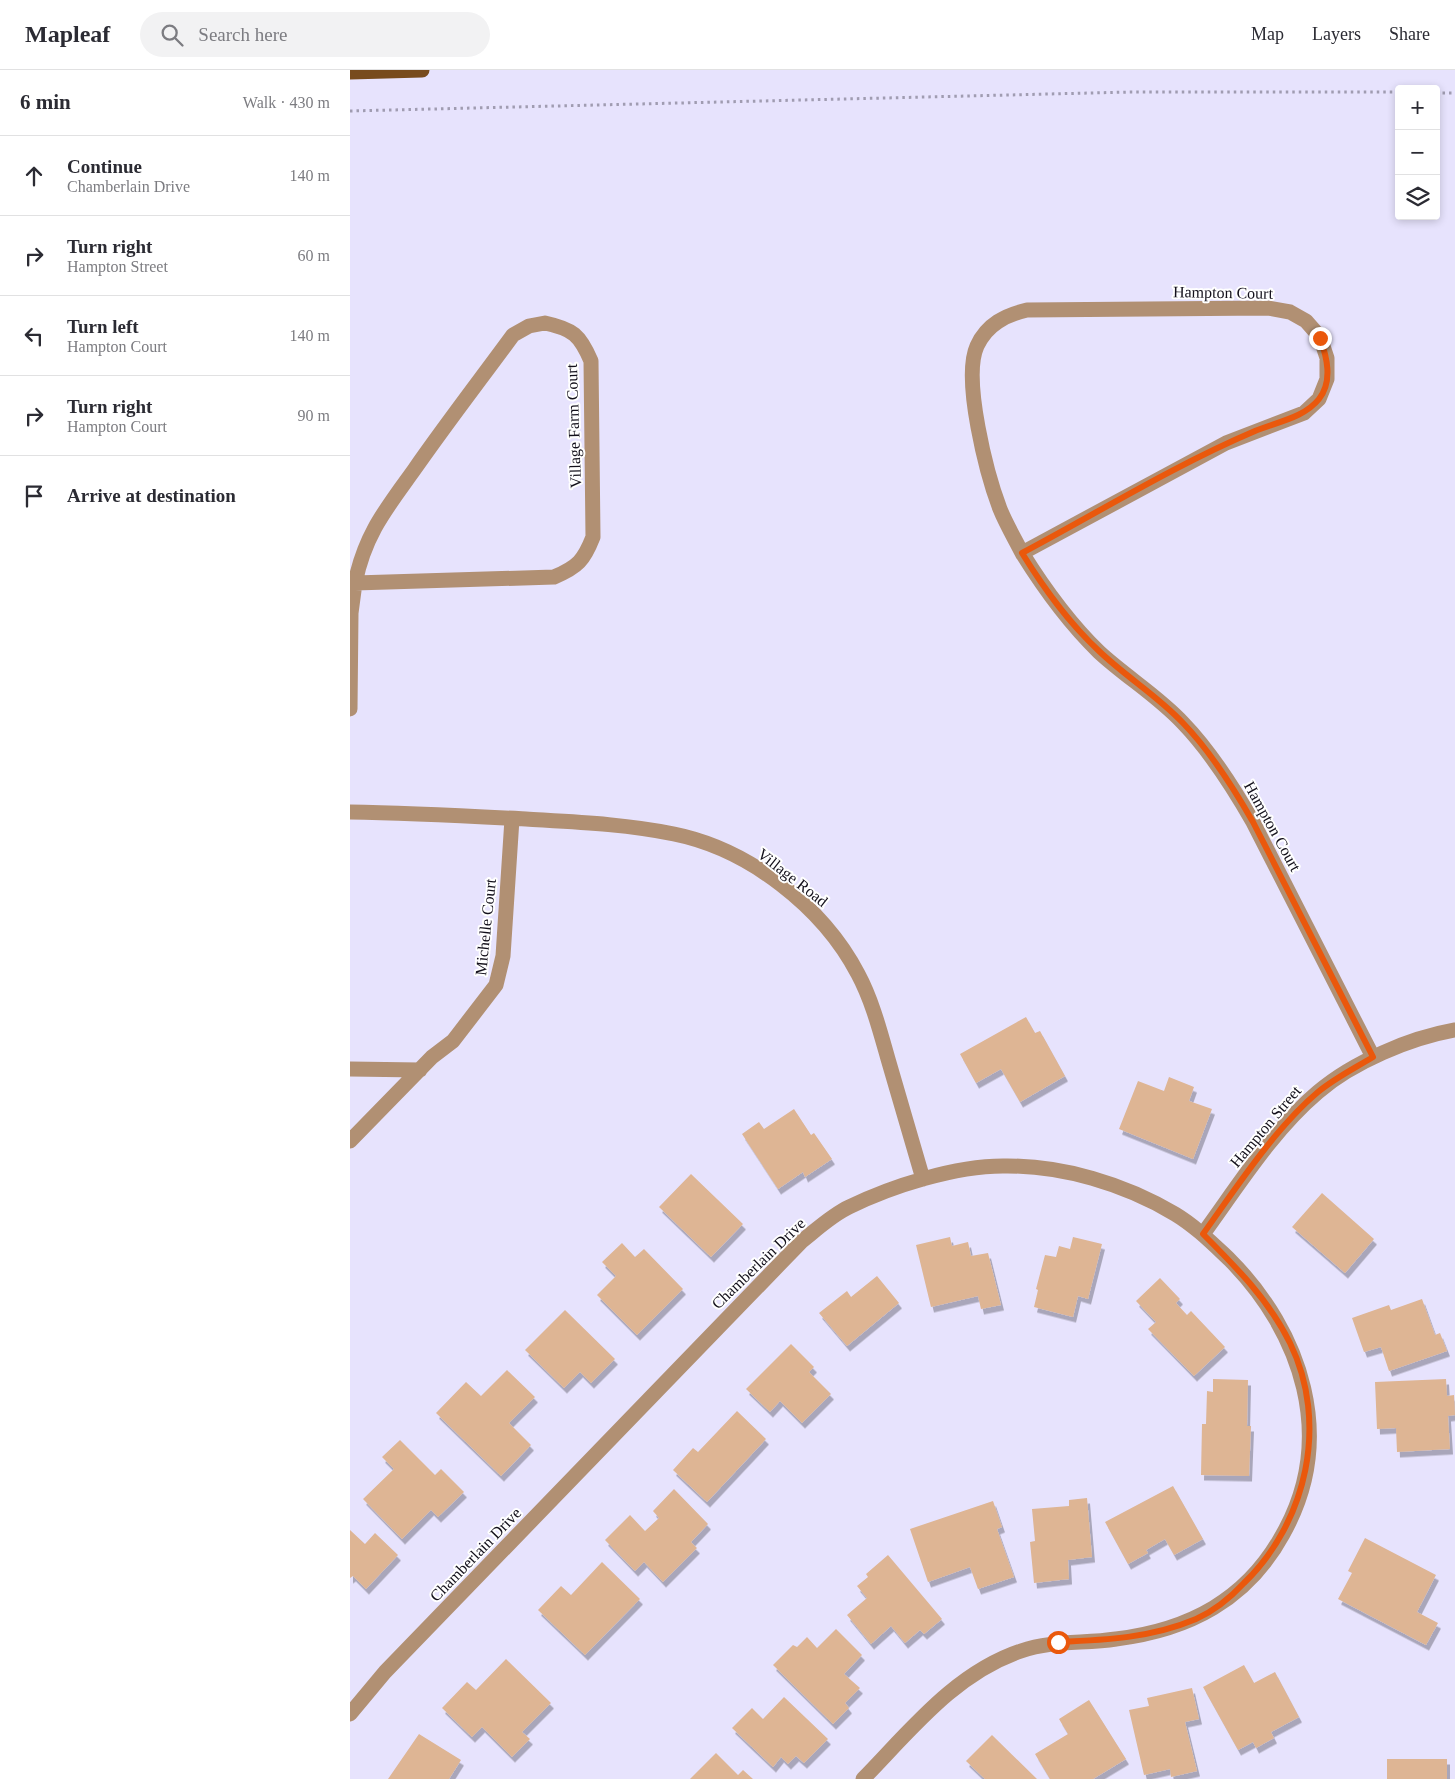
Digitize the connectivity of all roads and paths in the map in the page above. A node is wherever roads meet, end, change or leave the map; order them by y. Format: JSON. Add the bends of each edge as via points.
{"nodes":[{"id":1,"x":422,"y":70,"type":"edge"},
{"id":2,"x":350,"y":72,"type":"edge"},
{"id":3,"x":1395,"y":92,"type":"edge"},
{"id":4,"x":1440,"y":92,"type":"edge"},
{"id":5,"x":1455,"y":93,"type":"edge"},
{"id":6,"x":350,"y":111,"type":"edge"},
{"id":7,"x":1022,"y":553,"type":"junction"},
{"id":8,"x":355,"y":583,"type":"junction"},
{"id":9,"x":350,"y":709,"type":"edge"},
{"id":10,"x":350,"y":812,"type":"edge"},
{"id":11,"x":512,"y":819,"type":"junction"},
{"id":12,"x":1455,"y":1030,"type":"edge"},
{"id":13,"x":1373,"y":1057,"type":"junction"},
{"id":14,"x":350,"y":1069,"type":"edge"},
{"id":15,"x":420,"y":1070,"type":"junction"},
{"id":16,"x":350,"y":1141,"type":"edge"},
{"id":17,"x":923,"y":1179,"type":"junction"},
{"id":18,"x":1203,"y":1234,"type":"junction"},
{"id":19,"x":350,"y":1714,"type":"edge"},
{"id":20,"x":863,"y":1779,"type":"edge"}],
"edges":[{"from":1,"to":2,"type":"main road"},
{"from":3,"to":6,"type":"path","via":[[1131,92]]},
{"from":4,"to":5,"type":"path"},
{"from":7,"to":7,"type":"street","name":"Hampton Court","via":[[1001,510],[989,474],[980,436],[972,368],[977,346],[989,328],[1007,315],[1028,310],[1268,308],[1290,312],[1306,321],[1320,338],[1328,358],[1327,379],[1319,399],[1304,413],[1226,444]]},
{"from":7,"to":13,"type":"street","name":"Hampton Court","via":[[1049,596],[1073,625],[1184,724],[1234,789]]},
{"from":8,"to":8,"type":"street","name":"Village Farm Court","via":[[554,577],[573,570],[586,555],[594,537],[591,361],[584,344],[573,332],[545,323],[529,326],[513,335],[374,528],[360,555]]},
{"from":8,"to":9,"type":"street","name":"Village Farm Court"},
{"from":10,"to":11,"type":"street","name":"Village Road"},
{"from":11,"to":15,"type":"street","name":"Michelle Court","via":[[502,956],[496,985],[453,1041]]},
{"from":11,"to":17,"type":"street","name":"Village Road","via":[[578,822],[675,834],[741,859],[800,902],[828,928],[859,976],[878,1026]]},
{"from":12,"to":13,"type":"street","name":"Hampton Street","via":[[1404,1044]]},
{"from":13,"to":18,"type":"street","name":"Hampton Street","via":[[1319,1091],[1301,1108],[1263,1152]]},
{"from":14,"to":15,"type":"street"},
{"from":15,"to":16,"type":"street","name":"Michelle Court"},
{"from":17,"to":18,"type":"street","name":"Chamberlain Drive","via":[[1002,1166],[1078,1175],[1142,1197],[1175,1214]]},
{"from":17,"to":19,"type":"street","name":"Chamberlain Drive","via":[[847,1208],[802,1241],[385,1672]]},
{"from":18,"to":20,"type":"street","name":"Chamberlain Drive","via":[[1242,1273],[1271,1310],[1290,1344],[1304,1382],[1310,1422],[1308,1462],[1300,1498],[1284,1534],[1249,1579],[1231,1596],[1198,1618],[1160,1632],[1114,1640],[1058,1642],[1040,1646],[984,1667],[949,1691]]}]}
